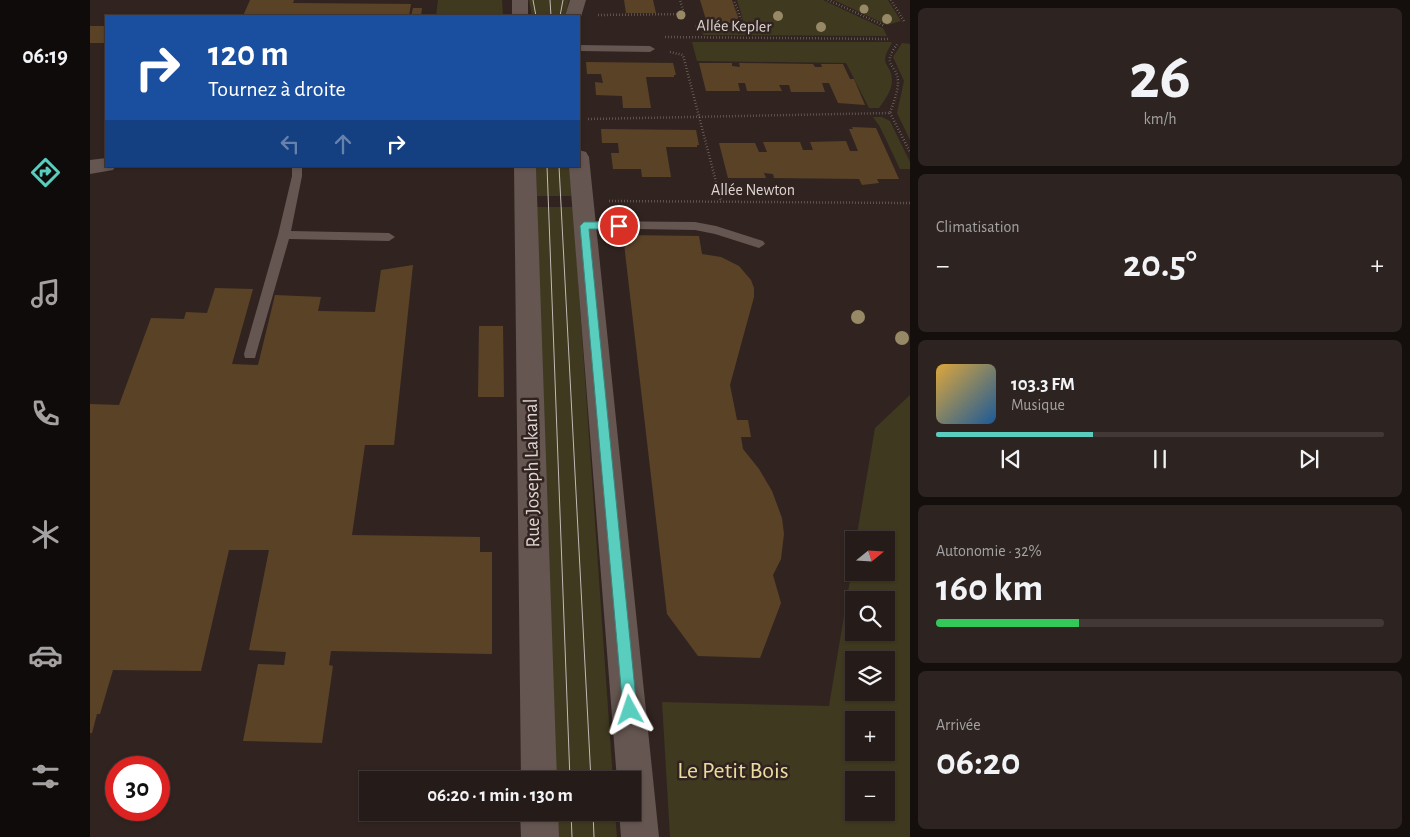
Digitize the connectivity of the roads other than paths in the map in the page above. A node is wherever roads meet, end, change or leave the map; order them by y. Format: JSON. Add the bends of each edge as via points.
{"nodes":[{"id":1,"x":520,"y":0,"type":"edge"},
{"id":2,"x":578,"y":0,"type":"edge"},
{"id":3,"x":520,"y":15,"type":"edge"},
{"id":4,"x":574,"y":15,"type":"edge"},
{"id":5,"x":580,"y":48,"type":"edge"},
{"id":6,"x":650,"y":49,"type":"road end"},
{"id":7,"x":105,"y":165,"type":"edge"},
{"id":8,"x":90,"y":167,"type":"edge"},
{"id":9,"x":297,"y":167,"type":"edge"},
{"id":10,"x":525,"y":167,"type":"edge"},
{"id":11,"x":580,"y":167,"type":"edge"},
{"id":12,"x":584,"y":226,"type":"junction"},
{"id":13,"x":284,"y":235,"type":"junction"},
{"id":14,"x":389,"y":237,"type":"dead end"},
{"id":15,"x":759,"y":244,"type":"dead end"},
{"id":16,"x":250,"y":354,"type":"dead end"},
{"id":17,"x":539,"y":771,"type":"edge"},
{"id":18,"x":539,"y":821,"type":"edge"},
{"id":19,"x":540,"y":837,"type":"edge"},
{"id":20,"x":640,"y":837,"type":"edge"}],
"edges":[{"from":1,"to":3,"type":"street"},
{"from":2,"to":4,"type":"street"},
{"from":5,"to":6,"type":"lane"},
{"from":7,"to":8,"type":"street"},
{"from":9,"to":13,"type":"lane"},
{"from":10,"to":17,"type":"street","name":"Rue Joseph Lakanal"},
{"from":11,"to":12,"type":"street"},
{"from":12,"to":15,"type":"lane","via":[[695,226]]},
{"from":12,"to":20,"type":"street"},
{"from":13,"to":14,"type":"lane"},
{"from":13,"to":16,"type":"lane"},
{"from":18,"to":19,"type":"street"}]}
